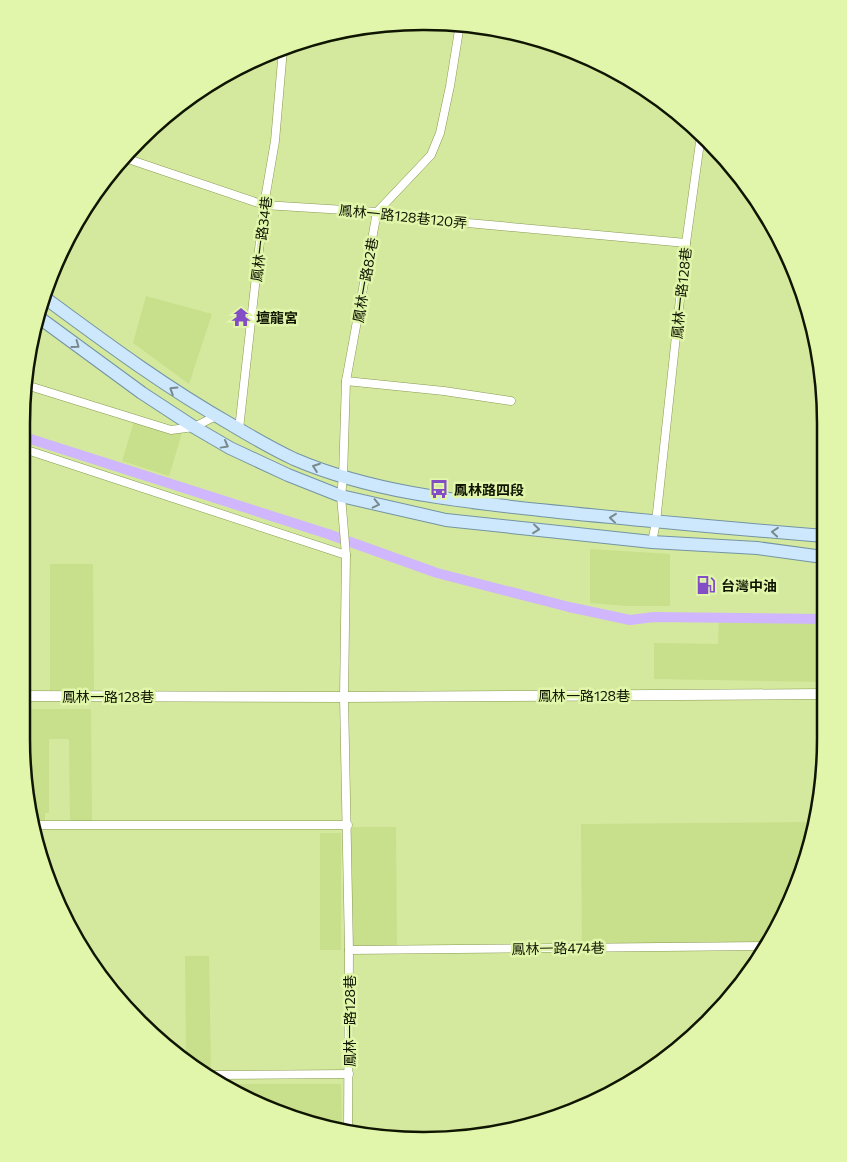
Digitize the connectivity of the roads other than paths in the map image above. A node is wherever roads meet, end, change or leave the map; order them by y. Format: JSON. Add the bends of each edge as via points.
{"nodes":[{"id":1,"x":459,"y":32,"type":"edge"},
{"id":2,"x":282,"y":56,"type":"edge"},
{"id":3,"x":700,"y":143,"type":"edge"},
{"id":4,"x":131,"y":160,"type":"edge"},
{"id":5,"x":264,"y":204,"type":"junction"},
{"id":6,"x":377,"y":212,"type":"junction"},
{"id":7,"x":686,"y":243,"type":"junction"},
{"id":8,"x":50,"y":301,"type":"edge"},
{"id":9,"x":43,"y":321,"type":"edge"},
{"id":10,"x":346,"y":381,"type":"junction"},
{"id":11,"x":32,"y":387,"type":"edge"},
{"id":12,"x":511,"y":401,"type":"dead end"},
{"id":13,"x":216,"y":416,"type":"junction"},
{"id":14,"x":194,"y":427,"type":"junction"},
{"id":15,"x":239,"y":429,"type":"junction"},
{"id":16,"x":30,"y":451,"type":"edge"},
{"id":17,"x":344,"y":477,"type":"junction"},
{"id":18,"x":341,"y":496,"type":"junction"},
{"id":19,"x":656,"y":522,"type":"junction"},
{"id":20,"x":817,"y":535,"type":"edge"},
{"id":21,"x":652,"y":542,"type":"junction"},
{"id":22,"x":345,"y":550,"type":"junction"},
{"id":23,"x":817,"y":555,"type":"edge"},
{"id":24,"x":817,"y":694,"type":"edge"},
{"id":25,"x":30,"y":696,"type":"edge"},
{"id":26,"x":344,"y":697,"type":"junction"},
{"id":27,"x":40,"y":825,"type":"edge"},
{"id":28,"x":348,"y":825,"type":"junction"},
{"id":29,"x":757,"y":946,"type":"edge"},
{"id":30,"x":349,"y":950,"type":"junction"},
{"id":31,"x":349,"y":1074,"type":"junction"},
{"id":32,"x":220,"y":1075,"type":"edge"},
{"id":33,"x":348,"y":1124,"type":"edge"}],
"edges":[{"from":1,"to":6,"type":"street","via":[[440,133],[431,156]]},
{"from":2,"to":5,"type":"street","name":"鳳林一路34巷","via":[[275,141]]},
{"from":3,"to":7,"type":"street","name":"鳳林一路128巷"},
{"from":4,"to":5,"type":"street","name":"鳳林一路128巷120弄"},
{"from":5,"to":6,"type":"street","name":"鳳林一路128巷120弄"},
{"from":5,"to":15,"type":"street","name":"鳳林一路34巷"},
{"from":6,"to":7,"type":"street","name":"鳳林一路128巷120弄"},
{"from":6,"to":10,"type":"street","name":"鳳林一路82巷"},
{"from":7,"to":19,"type":"street","name":"鳳林一路128巷"},
{"from":13,"to":8,"type":"main road","one_way":true,"via":[[152,377]]},
{"from":9,"to":14,"type":"main road","one_way":true},
{"from":10,"to":12,"type":"street"},
{"from":10,"to":17,"type":"street","name":"鳳林一路82巷"},
{"from":11,"to":14,"type":"street","via":[[171,430]]},
{"from":13,"to":14,"type":"street"},
{"from":13,"to":15,"type":"main road"},
{"from":14,"to":18,"type":"main road","one_way":true,"via":[[230,448]]},
{"from":17,"to":15,"type":"main road","one_way":true,"via":[[295,459]]},
{"from":16,"to":22,"type":"street"},
{"from":17,"to":18,"type":"street","name":"鳳林一路82巷"},
{"from":19,"to":17,"type":"main road","one_way":true,"via":[[451,500]]},
{"from":18,"to":21,"type":"main road","one_way":true,"via":[[446,520]]},
{"from":18,"to":22,"type":"street","name":"鳳林一路82巷"},
{"from":20,"to":19,"type":"main road","one_way":true},
{"from":19,"to":21,"type":"street","name":"鳳林一路128巷"},
{"from":21,"to":23,"type":"main road"},
{"from":22,"to":26,"type":"street","name":"鳳林一路128巷"},
{"from":24,"to":26,"type":"street","name":"鳳林一路128巷"},
{"from":25,"to":26,"type":"street","name":"鳳林一路128巷"},
{"from":26,"to":28,"type":"street","name":"鳳林一路128巷"},
{"from":27,"to":28,"type":"street"},
{"from":28,"to":30,"type":"street","name":"鳳林一路128巷"},
{"from":29,"to":30,"type":"street","name":"鳳林一路474巷"},
{"from":30,"to":31,"type":"street","name":"鳳林一路128巷"},
{"from":31,"to":32,"type":"street","name":"鳳林一路128巷"},
{"from":31,"to":33,"type":"street","name":"鳳林一路128巷"}]}
